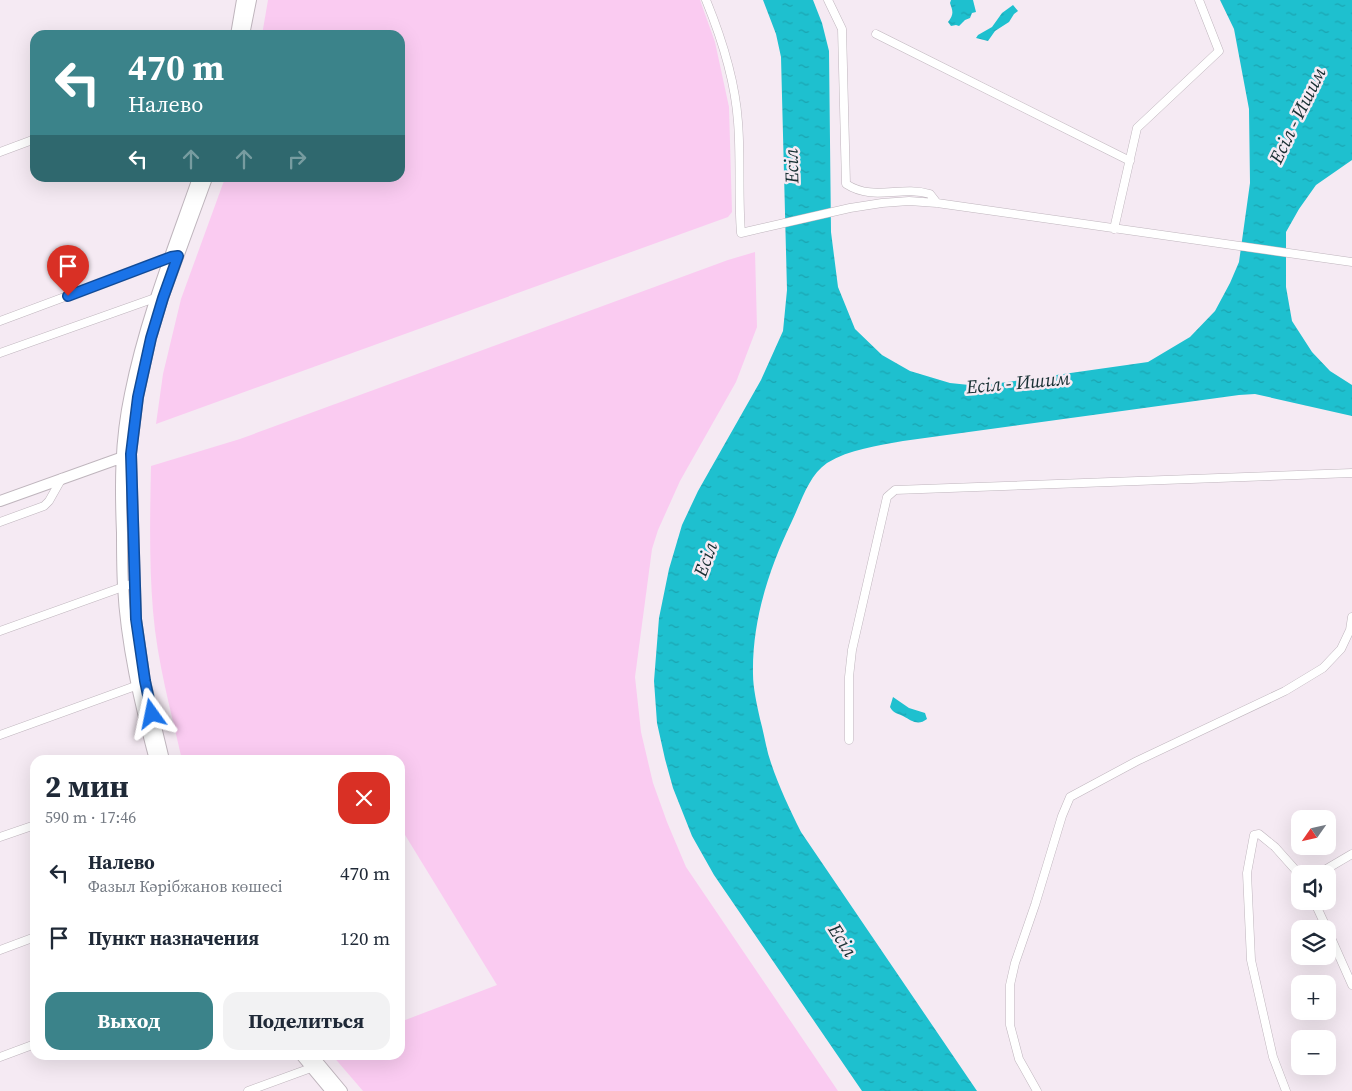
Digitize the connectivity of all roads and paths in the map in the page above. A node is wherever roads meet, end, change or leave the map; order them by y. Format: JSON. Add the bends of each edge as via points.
{"nodes":[{"id":1,"x":242,"y":0,"type":"edge"},
{"id":2,"x":250,"y":0,"type":"edge"},
{"id":3,"x":706,"y":0,"type":"edge"},
{"id":4,"x":828,"y":0,"type":"edge"},
{"id":5,"x":1199,"y":0,"type":"edge"},
{"id":6,"x":237,"y":30,"type":"edge"},
{"id":7,"x":245,"y":30,"type":"edge"},
{"id":8,"x":876,"y":34,"type":"dead end"},
{"id":9,"x":30,"y":141,"type":"edge"},
{"id":10,"x":0,"y":152,"type":"edge"},
{"id":11,"x":1130,"y":162,"type":"junction"},
{"id":12,"x":197,"y":182,"type":"edge"},
{"id":13,"x":205,"y":182,"type":"edge"},
{"id":14,"x":937,"y":203,"type":"junction"},
{"id":15,"x":1114,"y":229,"type":"junction"},
{"id":16,"x":175,"y":256,"type":"junction"},
{"id":17,"x":1352,"y":262,"type":"edge"},
{"id":18,"x":159,"y":298,"type":"junction"},
{"id":19,"x":0,"y":321,"type":"edge"},
{"id":20,"x":0,"y":353,"type":"edge"},
{"id":21,"x":126,"y":456,"type":"junction"},
{"id":22,"x":1352,"y":473,"type":"edge"},
{"id":23,"x":62,"y":478,"type":"junction"},
{"id":24,"x":0,"y":501,"type":"edge"},
{"id":25,"x":0,"y":522,"type":"edge"},
{"id":26,"x":134,"y":583,"type":"junction"},
{"id":27,"x":123,"y":587,"type":"junction"},
{"id":28,"x":1352,"y":617,"type":"edge"},
{"id":29,"x":0,"y":631,"type":"edge"},
{"id":30,"x":141,"y":684,"type":"junction"},
{"id":31,"x":0,"y":735,"type":"edge"},
{"id":32,"x":849,"y":740,"type":"dead end"},
{"id":33,"x":154,"y":755,"type":"edge"},
{"id":34,"x":162,"y":755,"type":"edge"},
{"id":35,"x":30,"y":827,"type":"edge"},
{"id":36,"x":0,"y":838,"type":"edge"},
{"id":37,"x":1352,"y":854,"type":"edge"},
{"id":38,"x":1291,"y":865,"type":"edge"},
{"id":39,"x":1333,"y":865,"type":"edge"},
{"id":40,"x":30,"y":938,"type":"edge"},
{"id":41,"x":0,"y":950,"type":"edge"},
{"id":42,"x":1336,"y":950,"type":"edge"},
{"id":43,"x":1352,"y":985,"type":"edge"},
{"id":44,"x":30,"y":1046,"type":"edge"},
{"id":45,"x":0,"y":1057,"type":"edge"},
{"id":46,"x":305,"y":1060,"type":"edge"},
{"id":47,"x":316,"y":1060,"type":"edge"},
{"id":48,"x":311,"y":1068,"type":"junction"},
{"id":49,"x":248,"y":1091,"type":"edge"},
{"id":50,"x":331,"y":1091,"type":"edge"},
{"id":51,"x":342,"y":1091,"type":"edge"},
{"id":52,"x":1037,"y":1091,"type":"edge"},
{"id":53,"x":1286,"y":1091,"type":"edge"}],
"edges":[{"from":1,"to":6,"type":"street"},
{"from":2,"to":7,"type":"street"},
{"from":3,"to":14,"type":"street","via":[[721,37],[733,81],[738,121],[741,233],[882,203]]},
{"from":4,"to":14,"type":"street","via":[[842,29],[846,184],[872,193],[917,190],[930,194]]},
{"from":5,"to":11,"type":"street","via":[[1219,51],[1138,128]]},
{"from":8,"to":11,"type":"street"},
{"from":9,"to":10,"type":"street"},
{"from":11,"to":15,"type":"street"},
{"from":12,"to":16,"type":"street"},
{"from":13,"to":16,"type":"street"},
{"from":14,"to":15,"type":"street"},
{"from":15,"to":17,"type":"street"},
{"from":16,"to":18,"type":"street"},
{"from":16,"to":19,"type":"street"},
{"from":18,"to":20,"type":"street"},
{"from":18,"to":21,"type":"street","via":[[142,338],[130,395]]},
{"from":21,"to":23,"type":"street"},
{"from":21,"to":26,"type":"street"},
{"from":21,"to":27,"type":"street"},
{"from":22,"to":32,"type":"street","via":[[895,490],[886,497],[852,650]]},
{"from":23,"to":24,"type":"street"},
{"from":23,"to":25,"type":"street","via":[[44,506]]},
{"from":26,"to":27,"type":"street"},
{"from":26,"to":30,"type":"street"},
{"from":27,"to":29,"type":"street"},
{"from":27,"to":30,"type":"street"},
{"from":28,"to":52,"type":"street","via":[[1341,650],[1323,668],[1285,692],[1137,761],[1070,797],[1010,985],[1010,1025],[1020,1059]]},
{"from":30,"to":31,"type":"street"},
{"from":30,"to":33,"type":"street"},
{"from":30,"to":34,"type":"street"},
{"from":35,"to":36,"type":"street"},
{"from":37,"to":39,"type":"street"},
{"from":38,"to":53,"type":"street","via":[[1259,834],[1254,836],[1247,873],[1251,960],[1273,1057]]},
{"from":40,"to":41,"type":"street"},
{"from":42,"to":43,"type":"street"},
{"from":44,"to":45,"type":"street"},
{"from":46,"to":48,"type":"street"},
{"from":47,"to":51,"type":"street"},
{"from":48,"to":49,"type":"street"},
{"from":48,"to":50,"type":"street"}]}
